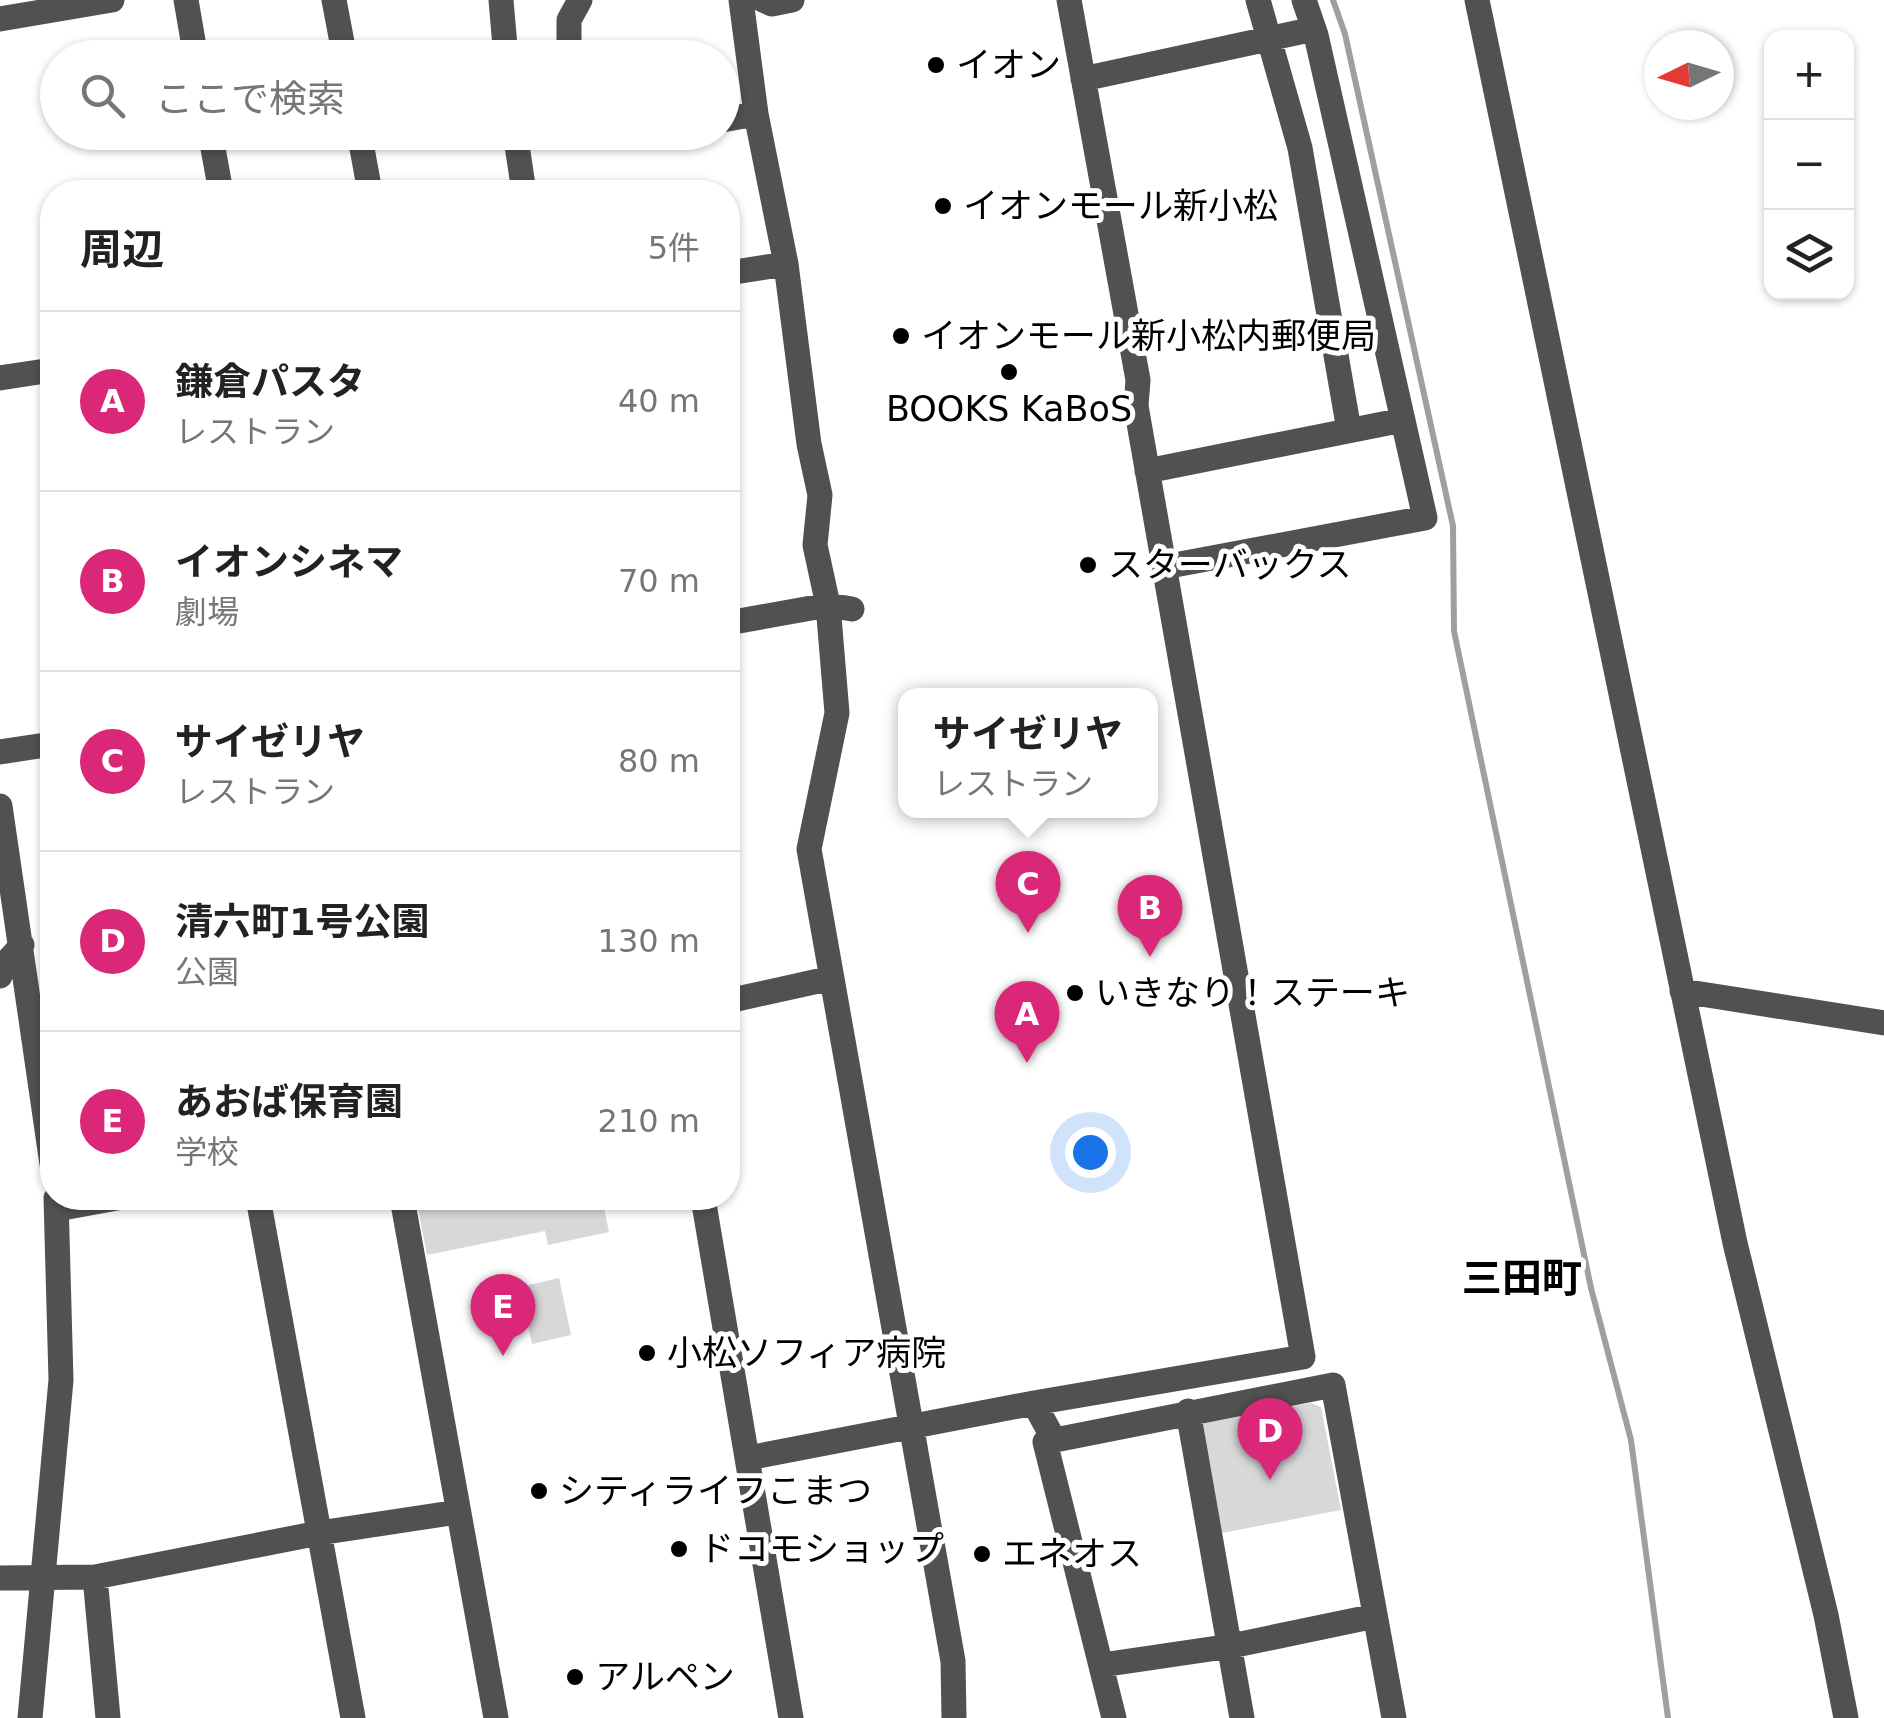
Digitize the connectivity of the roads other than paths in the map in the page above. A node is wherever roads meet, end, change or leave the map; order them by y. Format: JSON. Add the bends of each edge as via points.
{"nodes":[{"id":1,"x":112,"y":0,"type":"edge"},
{"id":2,"x":186,"y":0,"type":"edge"},
{"id":3,"x":334,"y":0,"type":"edge"},
{"id":4,"x":501,"y":0,"type":"edge"},
{"id":5,"x":580,"y":0,"type":"edge"},
{"id":6,"x":741,"y":0,"type":"edge"},
{"id":7,"x":764,"y":0,"type":"edge"},
{"id":8,"x":792,"y":0,"type":"edge"},
{"id":9,"x":1069,"y":0,"type":"edge"},
{"id":10,"x":1258,"y":0,"type":"edge"},
{"id":11,"x":1304,"y":0,"type":"edge"},
{"id":12,"x":1477,"y":0,"type":"edge"},
{"id":13,"x":43,"y":6,"type":"edge"},
{"id":14,"x":0,"y":19,"type":"edge"},
{"id":15,"x":1314,"y":29,"type":"junction"},
{"id":16,"x":193,"y":40,"type":"edge"},
{"id":17,"x":342,"y":40,"type":"edge"},
{"id":18,"x":504,"y":40,"type":"edge"},
{"id":19,"x":569,"y":40,"type":"edge"},
{"id":20,"x":1270,"y":41,"type":"junction"},
{"id":21,"x":1083,"y":79,"type":"junction"},
{"id":22,"x":756,"y":114,"type":"junction"},
{"id":23,"x":740,"y":117,"type":"edge"},
{"id":24,"x":213,"y":150,"type":"edge"},
{"id":25,"x":362,"y":150,"type":"edge"},
{"id":26,"x":517,"y":150,"type":"edge"},
{"id":27,"x":219,"y":180,"type":"edge"},
{"id":28,"x":368,"y":180,"type":"edge"},
{"id":29,"x":522,"y":180,"type":"edge"},
{"id":30,"x":786,"y":264,"type":"junction"},
{"id":31,"x":740,"y":272,"type":"edge"},
{"id":32,"x":40,"y":372,"type":"edge"},
{"id":33,"x":0,"y":378,"type":"edge"},
{"id":34,"x":1403,"y":420,"type":"junction"},
{"id":35,"x":1349,"y":430,"type":"junction"},
{"id":36,"x":1147,"y":471,"type":"junction"},
{"id":37,"x":1164,"y":567,"type":"junction"},
{"id":38,"x":840,"y":607,"type":"junction"},
{"id":39,"x":740,"y":620,"type":"edge"},
{"id":40,"x":40,"y":746,"type":"edge"},
{"id":41,"x":0,"y":752,"type":"edge"},
{"id":42,"x":0,"y":806,"type":"edge"},
{"id":43,"x":22,"y":944,"type":"junction"},
{"id":44,"x":0,"y":976,"type":"edge"},
{"id":45,"x":832,"y":978,"type":"junction"},
{"id":46,"x":1682,"y":991,"type":"junction"},
{"id":47,"x":740,"y":998,"type":"edge"},
{"id":48,"x":1884,"y":1023,"type":"edge"},
{"id":49,"x":40,"y":1076,"type":"edge"},
{"id":50,"x":56,"y":1210,"type":"edge"},
{"id":51,"x":260,"y":1210,"type":"edge"},
{"id":52,"x":404,"y":1210,"type":"edge"},
{"id":53,"x":705,"y":1210,"type":"edge"},
{"id":54,"x":1034,"y":1403,"type":"junction"},
{"id":55,"x":1188,"y":1412,"type":"junction"},
{"id":56,"x":910,"y":1428,"type":"junction"},
{"id":57,"x":1054,"y":1440,"type":"junction"},
{"id":58,"x":748,"y":1458,"type":"junction"},
{"id":59,"x":458,"y":1512,"type":"junction"},
{"id":60,"x":319,"y":1533,"type":"junction"},
{"id":61,"x":95,"y":1577,"type":"junction"},
{"id":62,"x":0,"y":1578,"type":"edge"},
{"id":63,"x":44,"y":1578,"type":"junction"},
{"id":64,"x":1375,"y":1616,"type":"junction"},
{"id":65,"x":1231,"y":1646,"type":"junction"},
{"id":66,"x":1102,"y":1665,"type":"junction"},
{"id":67,"x":30,"y":1718,"type":"edge"},
{"id":68,"x":108,"y":1718,"type":"edge"},
{"id":69,"x":353,"y":1718,"type":"edge"},
{"id":70,"x":496,"y":1718,"type":"edge"},
{"id":71,"x":791,"y":1718,"type":"edge"},
{"id":72,"x":954,"y":1718,"type":"edge"},
{"id":73,"x":1114,"y":1718,"type":"edge"},
{"id":74,"x":1242,"y":1718,"type":"edge"},
{"id":75,"x":1394,"y":1718,"type":"edge"},
{"id":76,"x":1846,"y":1718,"type":"edge"}],
"edges":[{"from":1,"to":13,"type":"street"},
{"from":2,"to":16,"type":"street"},
{"from":3,"to":17,"type":"street"},
{"from":4,"to":18,"type":"street"},
{"from":5,"to":19,"type":"street","via":[[569,20]]},
{"from":6,"to":22,"type":"street"},
{"from":7,"to":8,"type":"street"},
{"from":9,"to":21,"type":"street"},
{"from":10,"to":20,"type":"street"},
{"from":11,"to":15,"type":"street"},
{"from":12,"to":46,"type":"street"},
{"from":13,"to":14,"type":"street"},
{"from":15,"to":20,"type":"street"},
{"from":15,"to":34,"type":"street"},
{"from":20,"to":21,"type":"street"},
{"from":20,"to":35,"type":"street","via":[[1300,148]]},
{"from":21,"to":36,"type":"street","via":[[1138,380]]},
{"from":22,"to":23,"type":"street"},
{"from":22,"to":30,"type":"street"},
{"from":24,"to":27,"type":"street"},
{"from":25,"to":28,"type":"street"},
{"from":26,"to":29,"type":"street"},
{"from":30,"to":31,"type":"street"},
{"from":30,"to":38,"type":"street","via":[[820,495],[816,544]]},
{"from":32,"to":33,"type":"street"},
{"from":34,"to":35,"type":"street"},
{"from":34,"to":37,"type":"street","via":[[1426,518]]},
{"from":35,"to":36,"type":"street"},
{"from":36,"to":37,"type":"street"},
{"from":37,"to":54,"type":"street","via":[[1303,1357]]},
{"from":38,"to":39,"type":"street"},
{"from":38,"to":45,"type":"street","via":[[837,714],[809,849]]},
{"from":40,"to":41,"type":"street"},
{"from":42,"to":43,"type":"street"},
{"from":43,"to":44,"type":"street"},
{"from":43,"to":49,"type":"street"},
{"from":45,"to":47,"type":"street"},
{"from":45,"to":56,"type":"street"},
{"from":46,"to":48,"type":"street"},
{"from":46,"to":76,"type":"street"},
{"from":50,"to":63,"type":"street","via":[[61,1380]]},
{"from":51,"to":60,"type":"street"},
{"from":52,"to":59,"type":"street"},
{"from":53,"to":58,"type":"street"},
{"from":54,"to":56,"type":"street"},
{"from":54,"to":57,"type":"street"},
{"from":55,"to":57,"type":"street"},
{"from":55,"to":64,"type":"street","via":[[1333,1385]]},
{"from":55,"to":65,"type":"street"},
{"from":56,"to":58,"type":"street"},
{"from":56,"to":72,"type":"street","via":[[954,1661]]},
{"from":57,"to":66,"type":"street","via":[[1044,1442]]},
{"from":58,"to":71,"type":"street"},
{"from":59,"to":60,"type":"street"},
{"from":59,"to":70,"type":"street"},
{"from":60,"to":61,"type":"street"},
{"from":60,"to":69,"type":"street"},
{"from":61,"to":63,"type":"street"},
{"from":61,"to":68,"type":"street"},
{"from":62,"to":63,"type":"street"},
{"from":63,"to":67,"type":"street"},
{"from":64,"to":65,"type":"street"},
{"from":64,"to":75,"type":"street"},
{"from":65,"to":66,"type":"street"},
{"from":65,"to":74,"type":"street"},
{"from":66,"to":73,"type":"street"}]}
